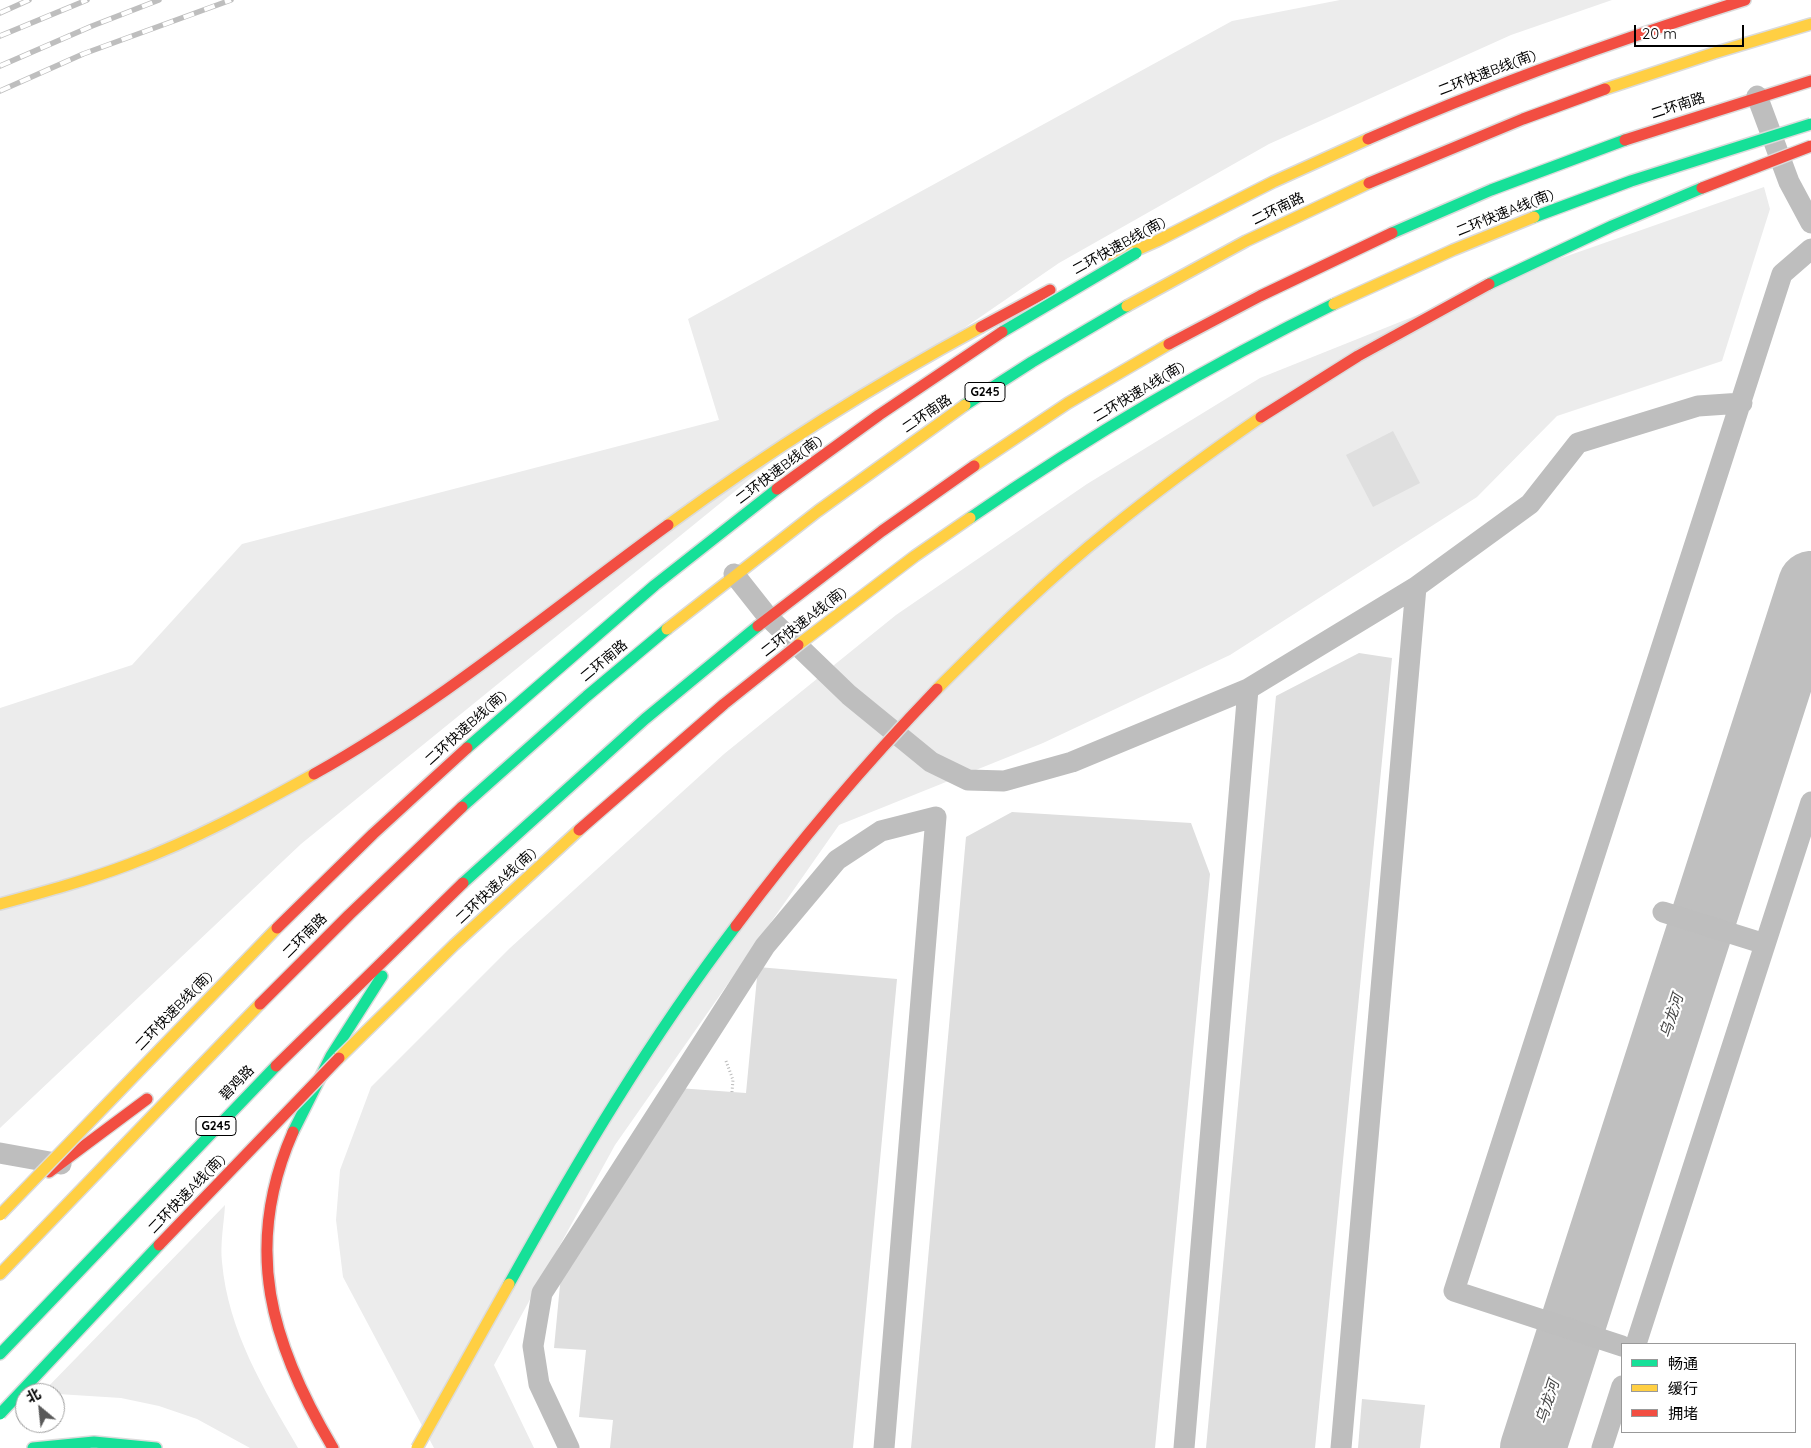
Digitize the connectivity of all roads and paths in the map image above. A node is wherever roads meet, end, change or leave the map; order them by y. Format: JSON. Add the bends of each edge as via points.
{"nodes":[{"id":1,"x":1745,"y":0,"type":"edge"},
{"id":2,"x":1811,"y":24,"type":"edge"},
{"id":3,"x":1811,"y":81,"type":"edge"},
{"id":4,"x":1757,"y":96,"type":"junction"},
{"id":5,"x":1811,"y":124,"type":"edge"},
{"id":6,"x":1811,"y":146,"type":"edge"},
{"id":7,"x":1811,"y":223,"type":"edge"},
{"id":8,"x":1811,"y":249,"type":"edge"},
{"id":9,"x":1136,"y":253,"type":"junction"},
{"id":10,"x":1742,"y":403,"type":"junction"},
{"id":11,"x":734,"y":574,"type":"junction"},
{"id":12,"x":1416,"y":587,"type":"junction"},
{"id":13,"x":768,"y":617,"type":"junction"},
{"id":14,"x":1248,"y":689,"type":"junction"},
{"id":15,"x":1811,"y":802,"type":"edge"},
{"id":16,"x":0,"y":904,"type":"edge"},
{"id":17,"x":439,"y":904,"type":"junction"},
{"id":18,"x":1663,"y":912,"type":"dead end"},
{"id":19,"x":1765,"y":944,"type":"junction"},
{"id":20,"x":289,"y":974,"type":"junction"},
{"id":21,"x":170,"y":1080,"type":"dead end"},
{"id":22,"x":155,"y":1092,"type":"dead end"},
{"id":23,"x":0,"y":1153,"type":"edge"},
{"id":24,"x":62,"y":1164,"type":"junction"},
{"id":25,"x":0,"y":1204,"type":"edge"},
{"id":26,"x":0,"y":1215,"type":"edge"},
{"id":27,"x":0,"y":1274,"type":"edge"},
{"id":28,"x":1636,"y":1343,"type":"edge"},
{"id":29,"x":1621,"y":1346,"type":"edge"},
{"id":30,"x":0,"y":1354,"type":"edge"},
{"id":31,"x":1621,"y":1389,"type":"edge"},
{"id":32,"x":0,"y":1414,"type":"edge"},
{"id":33,"x":33,"y":1448,"type":"edge"},
{"id":34,"x":156,"y":1448,"type":"edge"},
{"id":35,"x":333,"y":1448,"type":"edge"},
{"id":36,"x":417,"y":1448,"type":"edge"},
{"id":37,"x":569,"y":1448,"type":"edge"},
{"id":38,"x":884,"y":1448,"type":"edge"},
{"id":39,"x":1184,"y":1448,"type":"edge"},
{"id":40,"x":1341,"y":1448,"type":"edge"},
{"id":41,"x":1602,"y":1448,"type":"edge"}],
"edges":[{"from":1,"to":9,"type":"main road","name":"二环快速B线(南)","via":[[1581,53],[1408,121],[1244,196]]},
{"from":2,"to":11,"type":"main road","name":"二环南路","number":"G245","via":[[1677,63],[1510,123],[1246,241],[1067,340],[980,396],[895,454]]},
{"from":3,"to":4,"type":"main road","name":"二环南路","number":"G245"},
{"from":4,"to":7,"type":"lane","via":[[1789,182]]},
{"from":4,"to":13,"type":"main road","name":"二环南路","number":"G245","via":[[1613,143],[1446,209],[1358,247],[1182,336],[1095,387],[918,504]]},
{"from":5,"to":32,"type":"main road","name":"二环快速A线(南)","bridge":true,"via":[[1707,154],[1627,182],[1461,247],[1289,326],[1159,397],[1032,476],[950,532],[720,708],[523,881],[332,1066]]},
{"from":6,"to":36,"type":"main road","bridge":true,"via":[[1613,225],[1507,275],[1349,361],[1193,465],[1092,545],[994,634],[854,780],[718,948],[645,1054],[585,1150]]},
{"from":8,"to":10,"type":"lane","via":[[1782,274]]},
{"from":9,"to":16,"type":"main road","bridge":true,"via":[[1032,299],[844,408],[692,508],[492,658],[321,769],[176,844],[76,883]]},
{"from":9,"to":26,"type":"main road","name":"二环快速B线(南)","bridge":true,"via":[[989,341],[872,420],[709,542],[561,664],[387,821],[274,930]]},
{"from":10,"to":12,"type":"lane","via":[[1698,406],[1578,443],[1530,504]]},
{"from":10,"to":29,"type":"lane","via":[[1454,1291]]},
{"from":11,"to":13,"type":"lane"},
{"from":11,"to":20,"type":"main road","name":"二环南路","number":"G245","via":[[521,754],[401,864]]},
{"from":12,"to":14,"type":"lane"},
{"from":12,"to":40,"type":"lane"},
{"from":13,"to":14,"type":"lane","via":[[849,695],[932,762],[968,780],[1004,781],[1072,762]]},
{"from":13,"to":17,"type":"main road","name":"二环南路","number":"G245","via":[[616,743]]},
{"from":14,"to":39,"type":"lane"},
{"from":15,"to":19,"type":"lane"},
{"from":17,"to":30,"type":"main road","name":"碧鸡路","number":"G245","via":[[256,1084]]},
{"from":17,"to":35,"type":"main road","via":[[382,974],[339,1039],[307,1098],[284,1151],[271,1199],[266,1244],[268,1286],[276,1325],[288,1362]]},
{"from":18,"to":19,"type":"lane"},
{"from":19,"to":28,"type":"lane"},
{"from":20,"to":21,"type":"main road"},
{"from":20,"to":27,"type":"main road","number":"G245"},
{"from":22,"to":24,"type":"main road"},
{"from":23,"to":24,"type":"lane"},
{"from":24,"to":25,"type":"main road"},
{"from":31,"to":41,"type":"lane"},
{"from":33,"to":34,"type":"main road","via":[[71,1442],[114,1442]]},
{"from":37,"to":38,"type":"lane","via":[[539,1384],[533,1346],[542,1293],[764,946],[837,860],[881,831],[936,817]]}]}
